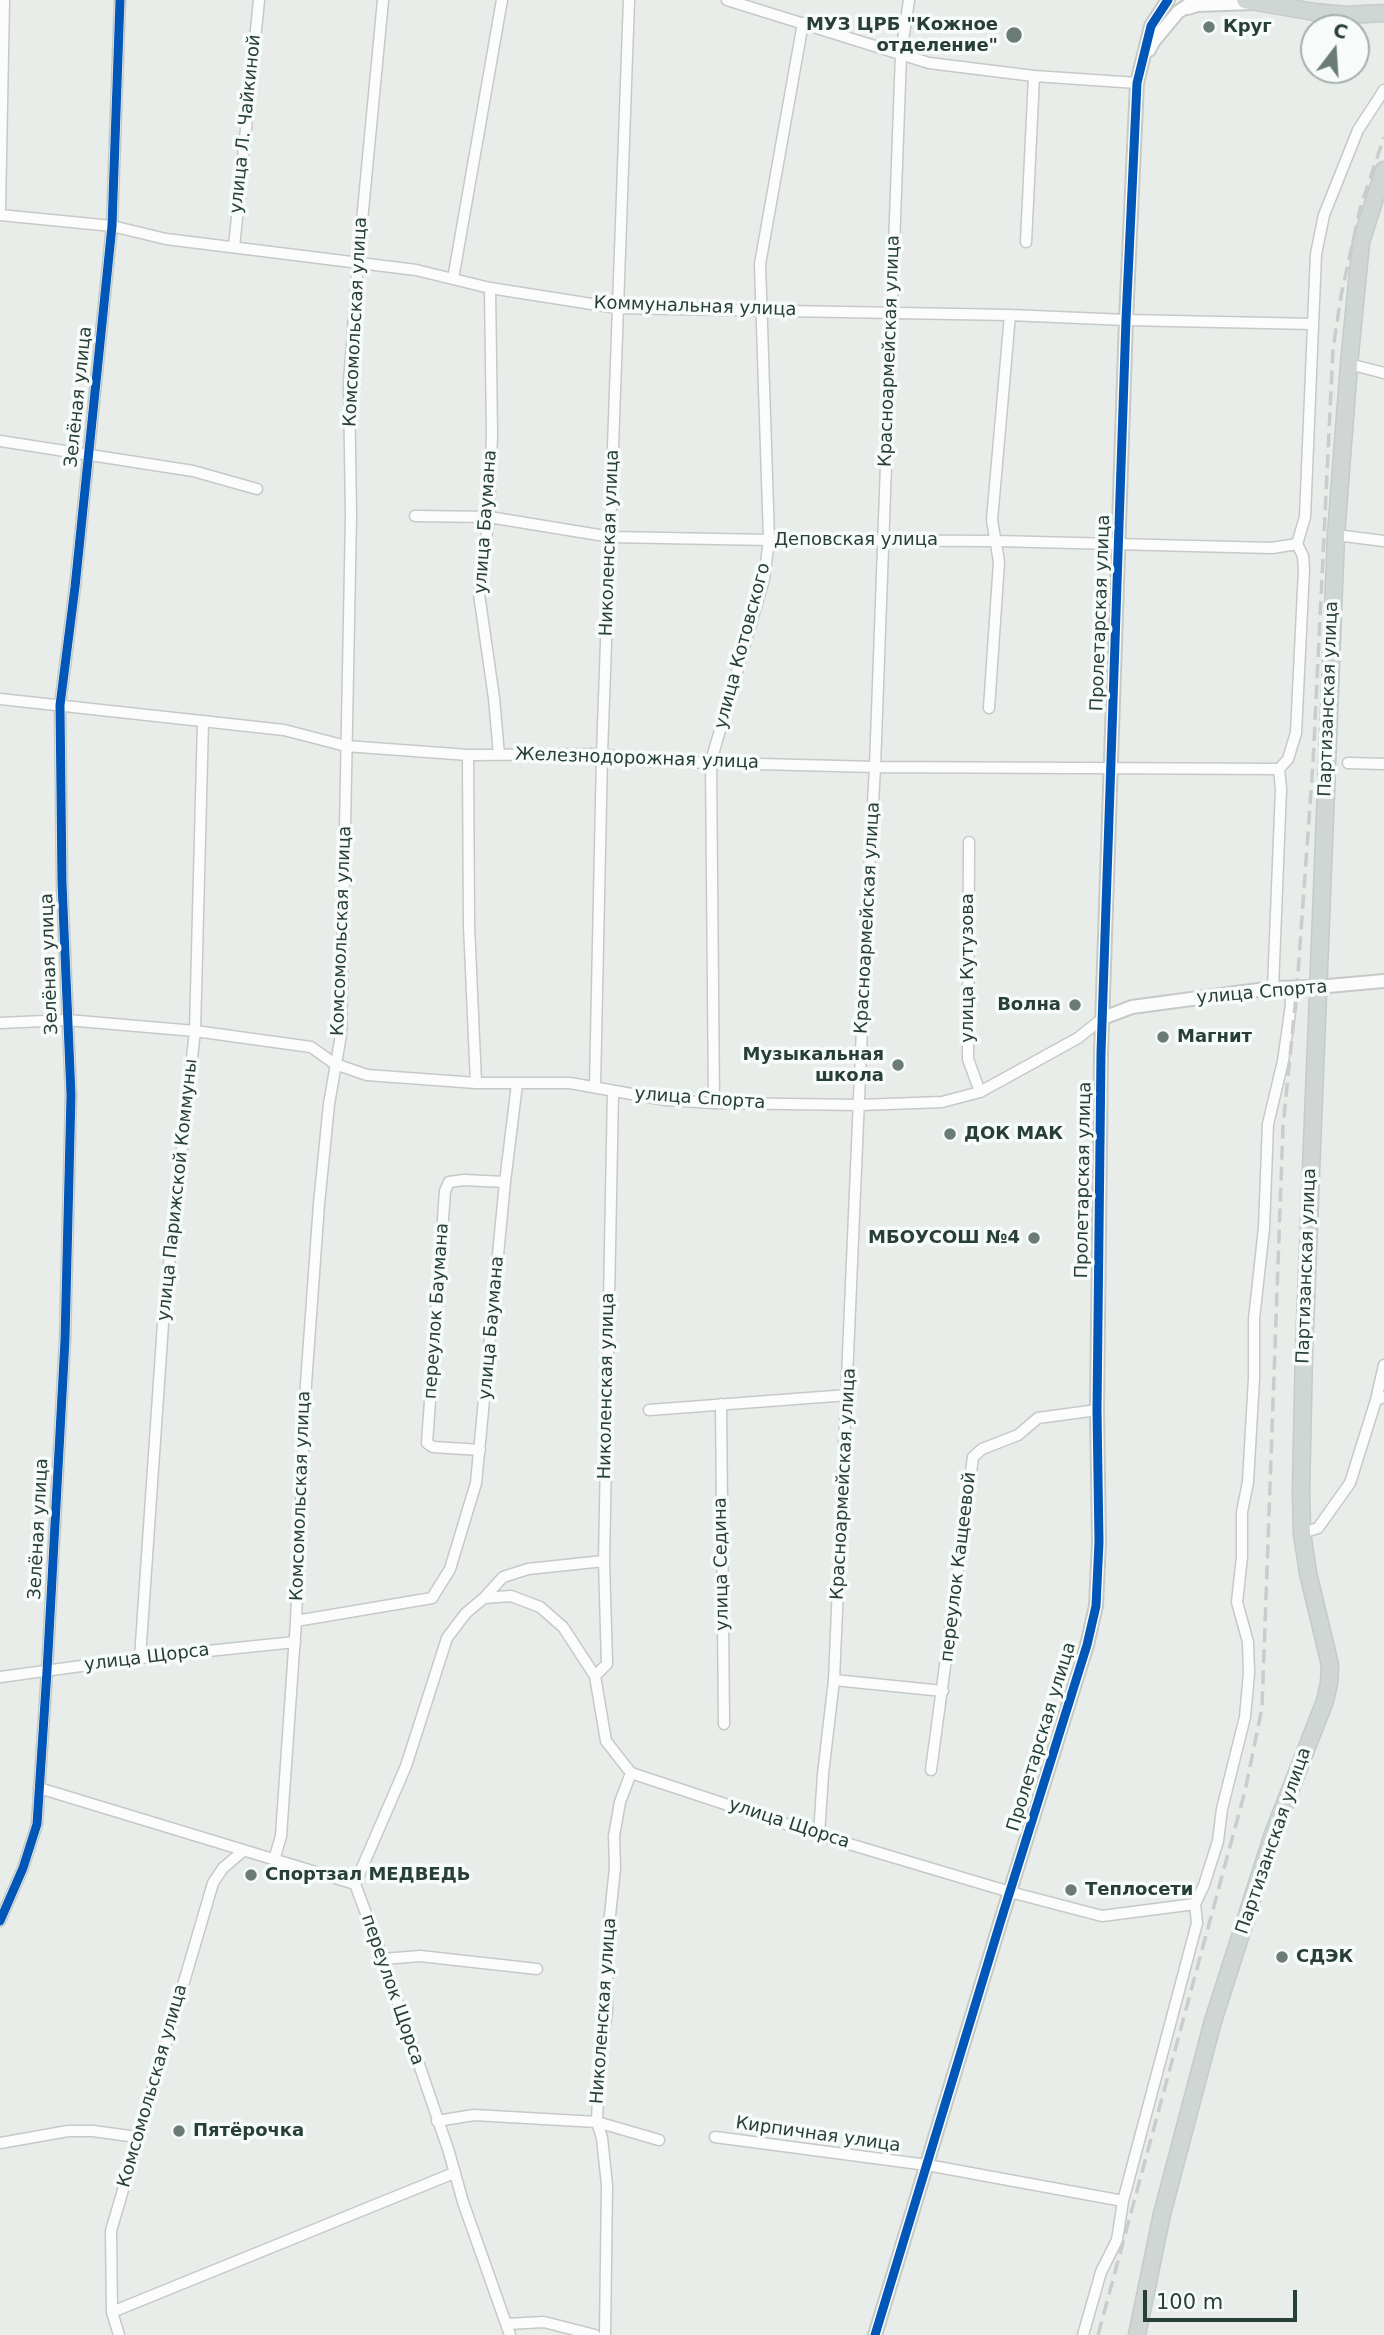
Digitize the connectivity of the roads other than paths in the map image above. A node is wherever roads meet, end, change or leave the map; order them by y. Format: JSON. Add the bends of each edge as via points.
{"nodes":[{"id":1,"x":4,"y":0,"type":"edge"},
{"id":2,"x":120,"y":0,"type":"edge"},
{"id":3,"x":259,"y":0,"type":"edge"},
{"id":4,"x":383,"y":0,"type":"edge"},
{"id":5,"x":502,"y":0,"type":"edge"},
{"id":6,"x":629,"y":0,"type":"edge"},
{"id":7,"x":727,"y":0,"type":"edge"},
{"id":8,"x":909,"y":0,"type":"edge"},
{"id":9,"x":1158,"y":0,"type":"edge"},
{"id":10,"x":1168,"y":0,"type":"edge"},
{"id":11,"x":1196,"y":0,"type":"edge"},
{"id":12,"x":1311,"y":0,"type":"edge"},
{"id":13,"x":1251,"y":1,"type":"edge"},
{"id":14,"x":1178,"y":12,"type":"junction"},
{"id":15,"x":1380,"y":13,"type":"edge"},
{"id":16,"x":803,"y":23,"type":"junction"},
{"id":17,"x":1151,"y":26,"type":"junction"},
{"id":18,"x":901,"y":54,"type":"junction"},
{"id":19,"x":1140,"y":69,"type":"junction"},
{"id":20,"x":1034,"y":76,"type":"junction"},
{"id":21,"x":1137,"y":83,"type":"junction"},
{"id":22,"x":1384,"y":90,"type":"edge"},
{"id":23,"x":1384,"y":170,"type":"edge"},
{"id":24,"x":0,"y":209,"type":"edge"},
{"id":25,"x":0,"y":215,"type":"edge"},
{"id":26,"x":112,"y":226,"type":"junction"},
{"id":27,"x":1026,"y":242,"type":"dead end"},
{"id":28,"x":234,"y":247,"type":"junction"},
{"id":29,"x":358,"y":263,"type":"junction"},
{"id":30,"x":453,"y":279,"type":"junction"},
{"id":31,"x":490,"y":288,"type":"junction"},
{"id":32,"x":617,"y":308,"type":"junction"},
{"id":33,"x":761,"y":311,"type":"junction"},
{"id":34,"x":892,"y":314,"type":"junction"},
{"id":35,"x":1010,"y":315,"type":"junction"},
{"id":36,"x":1126,"y":320,"type":"junction"},
{"id":37,"x":1312,"y":324,"type":"junction"},
{"id":38,"x":1349,"y":364,"type":"junction"},
{"id":39,"x":1384,"y":373,"type":"edge"},
{"id":40,"x":0,"y":441,"type":"edge"},
{"id":41,"x":89,"y":454,"type":"junction"},
{"id":42,"x":257,"y":489,"type":"dead end"},
{"id":43,"x":415,"y":516,"type":"dead end"},
{"id":44,"x":489,"y":517,"type":"junction"},
{"id":45,"x":1336,"y":535,"type":"junction"},
{"id":46,"x":611,"y":537,"type":"junction"},
{"id":47,"x":769,"y":540,"type":"junction"},
{"id":48,"x":882,"y":540,"type":"junction"},
{"id":49,"x":996,"y":541,"type":"junction"},
{"id":50,"x":1384,"y":541,"type":"edge"},
{"id":51,"x":1119,"y":543,"type":"junction"},
{"id":52,"x":1297,"y":544,"type":"junction"},
{"id":53,"x":0,"y":699,"type":"edge"},
{"id":54,"x":60,"y":705,"type":"junction"},
{"id":55,"x":989,"y":708,"type":"dead end"},
{"id":56,"x":203,"y":721,"type":"junction"},
{"id":57,"x":346,"y":746,"type":"junction"},
{"id":58,"x":602,"y":754,"type":"junction"},
{"id":59,"x":468,"y":755,"type":"junction"},
{"id":60,"x":499,"y":755,"type":"junction"},
{"id":61,"x":711,"y":761,"type":"junction"},
{"id":62,"x":1348,"y":763,"type":"dead end"},
{"id":63,"x":1384,"y":764,"type":"edge"},
{"id":64,"x":875,"y":767,"type":"junction"},
{"id":65,"x":1279,"y":769,"type":"junction"},
{"id":66,"x":1111,"y":770,"type":"junction"},
{"id":67,"x":969,"y":842,"type":"dead end"},
{"id":68,"x":1384,"y":981,"type":"edge"},
{"id":69,"x":1317,"y":987,"type":"junction"},
{"id":70,"x":1273,"y":988,"type":"junction"},
{"id":71,"x":1290,"y":988,"type":"junction"},
{"id":72,"x":1103,"y":1018,"type":"junction"},
{"id":73,"x":67,"y":1020,"type":"junction"},
{"id":74,"x":0,"y":1023,"type":"edge"},
{"id":75,"x":195,"y":1031,"type":"junction"},
{"id":76,"x":335,"y":1064,"type":"junction"},
{"id":77,"x":476,"y":1083,"type":"junction"},
{"id":78,"x":517,"y":1084,"type":"junction"},
{"id":79,"x":595,"y":1086,"type":"junction"},
{"id":80,"x":613,"y":1091,"type":"junction"},
{"id":81,"x":980,"y":1092,"type":"junction"},
{"id":82,"x":714,"y":1103,"type":"junction"},
{"id":83,"x":860,"y":1105,"type":"junction"},
{"id":84,"x":505,"y":1182,"type":"junction"},
{"id":85,"x":1384,"y":1365,"type":"edge"},
{"id":86,"x":848,"y":1395,"type":"junction"},
{"id":87,"x":1380,"y":1398,"type":"edge"},
{"id":88,"x":721,"y":1404,"type":"junction"},
{"id":89,"x":649,"y":1410,"type":"dead end"},
{"id":90,"x":1097,"y":1410,"type":"junction"},
{"id":91,"x":481,"y":1450,"type":"junction"},
{"id":92,"x":1302,"y":1533,"type":"junction"},
{"id":93,"x":604,"y":1561,"type":"junction"},
{"id":94,"x":484,"y":1598,"type":"junction"},
{"id":95,"x":296,"y":1621,"type":"junction"},
{"id":96,"x":295,"y":1642,"type":"junction"},
{"id":97,"x":140,"y":1658,"type":"junction"},
{"id":98,"x":47,"y":1671,"type":"junction"},
{"id":99,"x":595,"y":1676,"type":"junction"},
{"id":100,"x":0,"y":1677,"type":"edge"},
{"id":101,"x":835,"y":1680,"type":"junction"},
{"id":102,"x":943,"y":1691,"type":"junction"},
{"id":103,"x":724,"y":1724,"type":"dead end"},
{"id":104,"x":931,"y":1770,"type":"dead end"},
{"id":105,"x":631,"y":1773,"type":"junction"},
{"id":106,"x":40,"y":1788,"type":"junction"},
{"id":107,"x":819,"y":1835,"type":"junction"},
{"id":108,"x":243,"y":1851,"type":"junction"},
{"id":109,"x":274,"y":1860,"type":"junction"},
{"id":110,"x":355,"y":1884,"type":"junction"},
{"id":111,"x":1010,"y":1892,"type":"junction"},
{"id":112,"x":1195,"y":1905,"type":"junction"},
{"id":113,"x":0,"y":1922,"type":"edge"},
{"id":114,"x":383,"y":1959,"type":"junction"},
{"id":115,"x":537,"y":1969,"type":"dead end"},
{"id":116,"x":437,"y":2120,"type":"junction"},
{"id":117,"x":597,"y":2122,"type":"junction"},
{"id":118,"x":137,"y":2137,"type":"junction"},
{"id":119,"x":715,"y":2137,"type":"dead end"},
{"id":120,"x":659,"y":2140,"type":"dead end"},
{"id":121,"x":0,"y":2143,"type":"edge"},
{"id":122,"x":928,"y":2165,"type":"junction"},
{"id":123,"x":454,"y":2174,"type":"junction"},
{"id":124,"x":1124,"y":2201,"type":"junction"},
{"id":125,"x":112,"y":2312,"type":"junction"},
{"id":126,"x":507,"y":2324,"type":"junction"},
{"id":127,"x":119,"y":2335,"type":"edge"},
{"id":128,"x":510,"y":2335,"type":"edge"},
{"id":129,"x":595,"y":2335,"type":"edge"},
{"id":130,"x":605,"y":2335,"type":"edge"},
{"id":131,"x":875,"y":2335,"type":"edge"},
{"id":132,"x":1083,"y":2335,"type":"edge"},
{"id":133,"x":1137,"y":2335,"type":"edge"}],
"edges":[{"from":1,"to":24,"type":"street"},
{"from":2,"to":26,"type":"street","name":"Зелёная улица"},
{"from":3,"to":28,"type":"street","name":"улица Л. Чайкиной"},
{"from":4,"to":29,"type":"street","name":"Комсомольская улица"},
{"from":5,"to":30,"type":"street"},
{"from":6,"to":32,"type":"street","name":"Николенская улица"},
{"from":7,"to":16,"type":"street"},
{"from":8,"to":18,"type":"street","name":"Красноармейская улица"},
{"from":9,"to":17,"type":"street"},
{"from":10,"to":17,"type":"street","name":"Пролетарская улица"},
{"from":11,"to":14,"type":"street","name":"Пролетарская улица"},
{"from":12,"to":15,"type":"main road"},
{"from":13,"to":14,"type":"street","via":[[1197,5]]},
{"from":13,"to":15,"type":"main road","via":[[1325,13]]},
{"from":14,"to":19,"type":"street","name":"Пролетарская улица","via":[[1153,42]]},
{"from":16,"to":18,"type":"street"},
{"from":16,"to":33,"type":"street","name":"улица Котовского","via":[[760,264]]},
{"from":17,"to":19,"type":"street","name":"Пролетарская улица"},
{"from":18,"to":20,"type":"street","via":[[929,63]]},
{"from":18,"to":34,"type":"street","name":"Красноармейская улица"},
{"from":19,"to":21,"type":"street","name":"Пролетарская улица"},
{"from":20,"to":21,"type":"street"},
{"from":20,"to":27,"type":"street"},
{"from":21,"to":36,"type":"street","name":"Пролетарская улица"},
{"from":22,"to":37,"type":"street","name":"Партизанская улица","via":[[1358,130],[1324,215],[1316,254]]},
{"from":23,"to":38,"type":"main road","name":"Партизанская улица","via":[[1361,242]]},
{"from":25,"to":26,"type":"street","name":"Коммунальная улица"},
{"from":26,"to":28,"type":"street","name":"Коммунальная улица","via":[[166,239]]},
{"from":26,"to":41,"type":"street","name":"Зелёная улица"},
{"from":28,"to":29,"type":"street","name":"Коммунальная улица"},
{"from":29,"to":30,"type":"street","name":"Коммунальная улица"},
{"from":29,"to":57,"type":"street","name":"Комсомольская улица","via":[[349,383]]},
{"from":30,"to":31,"type":"street","name":"Коммунальная улица"},
{"from":31,"to":32,"type":"street","name":"Коммунальная улица"},
{"from":31,"to":44,"type":"street","name":"улица Баумана"},
{"from":32,"to":33,"type":"street","name":"Коммунальная улица"},
{"from":32,"to":46,"type":"street","name":"Николенская улица"},
{"from":33,"to":34,"type":"street","name":"Коммунальная улица"},
{"from":33,"to":47,"type":"street","name":"улица Котовского"},
{"from":34,"to":35,"type":"street","name":"Коммунальная улица"},
{"from":34,"to":48,"type":"street","name":"Красноармейская улица"},
{"from":35,"to":36,"type":"street","name":"Коммунальная улица"},
{"from":35,"to":49,"type":"street","via":[[992,520]]},
{"from":36,"to":37,"type":"street","name":"Коммунальная улица"},
{"from":36,"to":51,"type":"street","name":"Пролетарская улица"},
{"from":37,"to":52,"type":"street","name":"Партизанская улица","via":[[1305,517]]},
{"from":38,"to":39,"type":"street"},
{"from":38,"to":45,"type":"main road","name":"Партизанская улица"},
{"from":40,"to":41,"type":"street"},
{"from":41,"to":42,"type":"street","via":[[193,471]]},
{"from":41,"to":54,"type":"street","name":"Зелёная улица"},
{"from":43,"to":44,"type":"street","name":"Деповская улица"},
{"from":44,"to":46,"type":"street","name":"Деповская улица"},
{"from":44,"to":60,"type":"street","name":"улица Баумана","via":[[480,594]]},
{"from":45,"to":50,"type":"street"},
{"from":45,"to":69,"type":"main road","name":"Партизанская улица"},
{"from":46,"to":47,"type":"street","name":"Деповская улица"},
{"from":46,"to":58,"type":"street","name":"Николенская улица"},
{"from":47,"to":48,"type":"street","name":"Деповская улица"},
{"from":47,"to":61,"type":"street","name":"улица Котовского","via":[[764,579]]},
{"from":48,"to":49,"type":"street","name":"Деповская улица"},
{"from":48,"to":64,"type":"street","name":"Красноармейская улица"},
{"from":49,"to":51,"type":"street","name":"Деповская улица"},
{"from":49,"to":55,"type":"street","via":[[999,562]]},
{"from":51,"to":52,"type":"street","name":"Деповская улица","via":[[1272,548]]},
{"from":51,"to":66,"type":"street","name":"Пролетарская улица"},
{"from":52,"to":65,"type":"street","name":"Партизанская улица","via":[[1304,569],[1296,733]]},
{"from":53,"to":54,"type":"street","name":"Железнодорожная улица"},
{"from":54,"to":56,"type":"street","name":"Железнодорожная улица"},
{"from":54,"to":73,"type":"street","name":"Зелёная улица"},
{"from":56,"to":57,"type":"street","name":"Железнодорожная улица","via":[[285,730]]},
{"from":56,"to":75,"type":"street","name":"улица Парижской Коммуны"},
{"from":57,"to":59,"type":"street","name":"Железнодорожная улица"},
{"from":57,"to":76,"type":"street","name":"Комсомольская улица","via":[[341,1035]]},
{"from":58,"to":60,"type":"street","name":"Железнодорожная улица"},
{"from":58,"to":61,"type":"street","name":"Железнодорожная улица","via":[[644,761]]},
{"from":58,"to":79,"type":"street","name":"Николенская улица"},
{"from":59,"to":60,"type":"street","name":"Железнодорожная улица"},
{"from":59,"to":77,"type":"street"},
{"from":61,"to":64,"type":"street","name":"Железнодорожная улица"},
{"from":61,"to":82,"type":"street","name":"улица Котовского"},
{"from":62,"to":63,"type":"street"},
{"from":64,"to":66,"type":"street","name":"Железнодорожная улица"},
{"from":64,"to":83,"type":"street","name":"Красноармейская улица"},
{"from":65,"to":66,"type":"street","name":"Железнодорожная улица"},
{"from":65,"to":70,"type":"street","name":"Партизанская улица"},
{"from":66,"to":72,"type":"street","name":"Пролетарская улица"},
{"from":67,"to":81,"type":"street","name":"улица Кутузова","via":[[968,1059]]},
{"from":68,"to":69,"type":"street","name":"улица Спорта"},
{"from":69,"to":71,"type":"street","name":"улица Спорта"},
{"from":69,"to":92,"type":"main road","name":"Партизанская улица"},
{"from":70,"to":71,"type":"street","name":"улица Спорта"},
{"from":70,"to":72,"type":"street","name":"улица Спорта","via":[[1132,1007]]},
{"from":71,"to":112,"type":"street","via":[[1283,1061],[1268,1124],[1248,1482],[1242,1512],[1237,1602],[1248,1642],[1245,1717],[1218,1841]]},
{"from":72,"to":81,"type":"street","name":"улица Спорта","via":[[1078,1038]]},
{"from":72,"to":90,"type":"street","name":"Пролетарская улица"},
{"from":73,"to":74,"type":"street","name":"улица Спорта"},
{"from":73,"to":75,"type":"street","name":"улица Спорта"},
{"from":73,"to":98,"type":"street","name":"Зелёная улица","via":[[71,1095],[65,1340]]},
{"from":75,"to":76,"type":"street","name":"улица Спорта","via":[[311,1048]]},
{"from":75,"to":97,"type":"street","name":"улица Парижской Коммуны","via":[[164,1309]]},
{"from":76,"to":77,"type":"street","name":"улица Спорта","via":[[367,1075]]},
{"from":76,"to":95,"type":"street","name":"Комсомольская улица","via":[[306,1384]]},
{"from":77,"to":78,"type":"street","name":"улица Спорта"},
{"from":78,"to":79,"type":"street","name":"улица Спорта"},
{"from":78,"to":84,"type":"street","name":"улица Баумана"},
{"from":79,"to":80,"type":"street","name":"улица Спорта"},
{"from":80,"to":82,"type":"street","name":"улица Спорта"},
{"from":80,"to":93,"type":"street","name":"Николенская улица"},
{"from":81,"to":83,"type":"street","name":"улица Спорта","via":[[942,1102]]},
{"from":82,"to":83,"type":"street","name":"улица Спорта"},
{"from":83,"to":86,"type":"street","name":"Красноармейская улица"},
{"from":84,"to":91,"type":"street","name":"улица Баумана"},
{"from":84,"to":91,"type":"street","name":"переулок Баумана","via":[[449,1182],[445,1191],[427,1443]]},
{"from":85,"to":87,"type":"street"},
{"from":86,"to":88,"type":"street"},
{"from":86,"to":101,"type":"street","name":"Красноармейская улица"},
{"from":87,"to":92,"type":"street","via":[[1350,1483],[1318,1528]]},
{"from":88,"to":89,"type":"street"},
{"from":88,"to":103,"type":"street","name":"улица Седина"},
{"from":90,"to":102,"type":"street","name":"переулок Кащеевой","via":[[1038,1418],[1018,1435],[973,1457]]},
{"from":90,"to":111,"type":"street","name":"Пролетарская улица","via":[[1096,1606]]},
{"from":91,"to":95,"type":"street","name":"улица Баумана","via":[[477,1483],[450,1569],[432,1598]]},
{"from":92,"to":133,"type":"main road","name":"Партизанская улица","via":[[1330,1665],[1325,1701],[1273,1834],[1213,2021],[1162,2214]]},
{"from":93,"to":94,"type":"street","via":[[503,1577]]},
{"from":93,"to":99,"type":"street","name":"Николенская улица","via":[[607,1664]]},
{"from":94,"to":99,"type":"street","via":[[511,1596],[540,1607],[563,1627]]},
{"from":94,"to":110,"type":"street","via":[[447,1638],[406,1766]]},
{"from":95,"to":96,"type":"street","name":"Комсомольская улица"},
{"from":96,"to":97,"type":"street","name":"улица Щорса"},
{"from":96,"to":109,"type":"street","name":"Комсомольская улица","via":[[281,1836]]},
{"from":97,"to":98,"type":"street","name":"улица Щорса"},
{"from":98,"to":100,"type":"street","name":"улица Щорса"},
{"from":98,"to":106,"type":"street","name":"Зелёная улица"},
{"from":99,"to":105,"type":"street","via":[[606,1741]]},
{"from":101,"to":102,"type":"street"},
{"from":101,"to":107,"type":"street","name":"Красноармейская улица"},
{"from":102,"to":104,"type":"street","name":"переулок Кащеевой"},
{"from":105,"to":107,"type":"street","name":"улица Щорса"},
{"from":105,"to":117,"type":"street","name":"Николенская улица","via":[[614,1836]]},
{"from":106,"to":108,"type":"street"},
{"from":106,"to":113,"type":"street","name":"Зелёная улица","via":[[37,1824]]},
{"from":107,"to":111,"type":"street","name":"улица Щорса"},
{"from":108,"to":109,"type":"street"},
{"from":108,"to":118,"type":"street","name":"Комсомольская улица","via":[[213,1883]]},
{"from":109,"to":110,"type":"street"},
{"from":110,"to":114,"type":"street","name":"переулок Щорса"},
{"from":111,"to":112,"type":"street","name":"улица Щорса","via":[[1102,1916]]},
{"from":111,"to":122,"type":"street","name":"Пролетарская улица"},
{"from":112,"to":124,"type":"street","via":[[1197,1923]]},
{"from":114,"to":115,"type":"street","via":[[420,1956]]},
{"from":114,"to":116,"type":"street","name":"переулок Щорса"},
{"from":116,"to":117,"type":"street","via":[[474,2115]]},
{"from":116,"to":123,"type":"street","name":"переулок Щорса"},
{"from":117,"to":120,"type":"street"},
{"from":117,"to":130,"type":"street","name":"Николенская улица","via":[[607,2185]]},
{"from":118,"to":121,"type":"street","via":[[68,2131]]},
{"from":118,"to":125,"type":"street","name":"Комсомольская улица","via":[[111,2231]]},
{"from":119,"to":122,"type":"street","name":"Кирпичная улица"},
{"from":122,"to":124,"type":"street","name":"Кирпичная улица"},
{"from":122,"to":131,"type":"street","name":"Пролетарская улица"},
{"from":123,"to":125,"type":"street"},
{"from":123,"to":126,"type":"street","name":"переулок Щорса"},
{"from":124,"to":132,"type":"street","via":[[1117,2240],[1101,2273]]},
{"from":125,"to":127,"type":"street","name":"Комсомольская улица"},
{"from":126,"to":128,"type":"street","name":"переулок Щорса"},
{"from":126,"to":129,"type":"street","via":[[544,2322]]}]}
